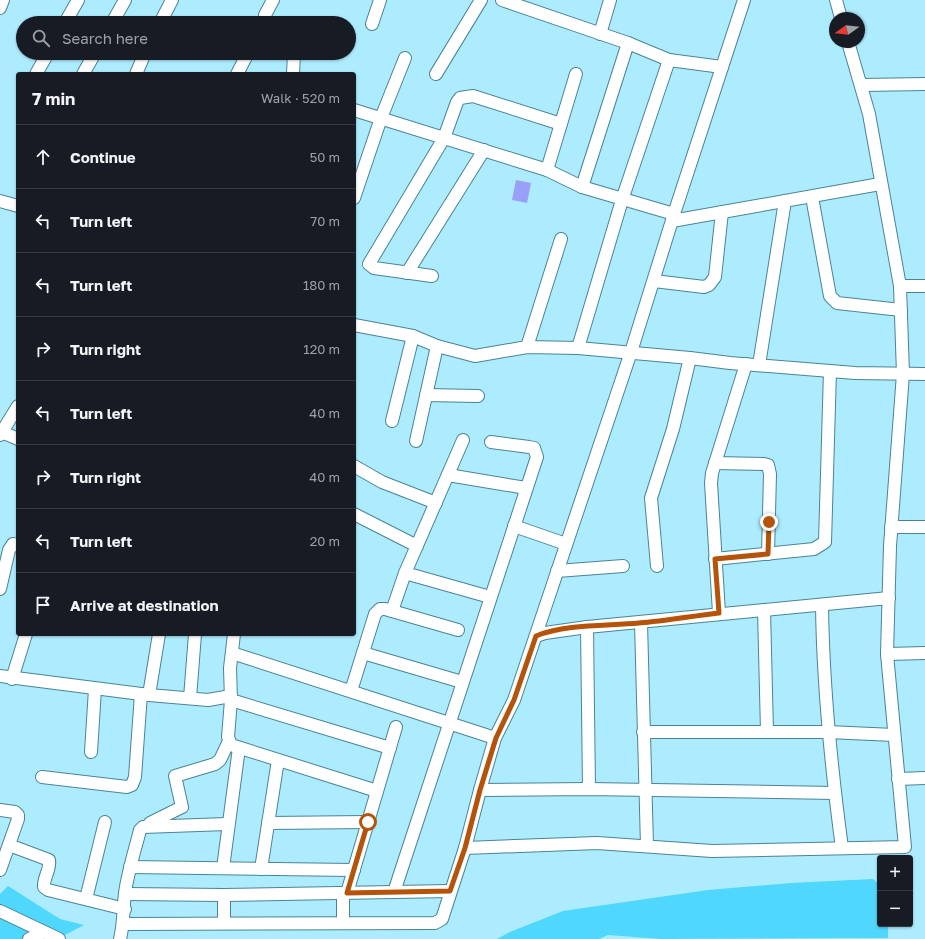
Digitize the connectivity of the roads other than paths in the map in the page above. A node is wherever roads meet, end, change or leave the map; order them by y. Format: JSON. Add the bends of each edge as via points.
{"nodes":[{"id":1,"x":3,"y":0,"type":"edge"},
{"id":2,"x":78,"y":0,"type":"edge"},
{"id":3,"x":125,"y":0,"type":"edge"},
{"id":4,"x":172,"y":0,"type":"edge"},
{"id":5,"x":273,"y":0,"type":"edge"},
{"id":6,"x":380,"y":0,"type":"edge"},
{"id":7,"x":482,"y":0,"type":"edge"},
{"id":8,"x":502,"y":0,"type":"edge"},
{"id":9,"x":610,"y":0,"type":"edge"},
{"id":10,"x":744,"y":0,"type":"edge"},
{"id":11,"x":836,"y":0,"type":"edge"},
{"id":12,"x":532,"y":5,"type":"edge"},
{"id":13,"x":0,"y":8,"type":"edge"},
{"id":14,"x":839,"y":12,"type":"edge"},
{"id":15,"x":69,"y":16,"type":"edge"},
{"id":16,"x":116,"y":16,"type":"edge"},
{"id":17,"x":164,"y":16,"type":"edge"},
{"id":18,"x":265,"y":16,"type":"edge"},
{"id":19,"x":372,"y":24,"type":"dead end"},
{"id":20,"x":600,"y":34,"type":"junction"},
{"id":21,"x":628,"y":43,"type":"junction"},
{"id":22,"x":850,"y":48,"type":"edge"},
{"id":23,"x":405,"y":58,"type":"dead end"},
{"id":24,"x":44,"y":60,"type":"edge"},
{"id":25,"x":91,"y":60,"type":"edge"},
{"id":26,"x":142,"y":60,"type":"edge"},
{"id":27,"x":244,"y":60,"type":"edge"},
{"id":28,"x":294,"y":60,"type":"edge"},
{"id":29,"x":669,"y":60,"type":"junction"},
{"id":30,"x":722,"y":67,"type":"junction"},
{"id":31,"x":37,"y":72,"type":"edge"},
{"id":32,"x":84,"y":72,"type":"edge"},
{"id":33,"x":137,"y":72,"type":"edge"},
{"id":34,"x":238,"y":72,"type":"edge"},
{"id":35,"x":293,"y":72,"type":"edge"},
{"id":36,"x":436,"y":74,"type":"dead end"},
{"id":37,"x":576,"y":74,"type":"dead end"},
{"id":38,"x":925,"y":84,"type":"edge"},
{"id":39,"x":861,"y":85,"type":"junction"},
{"id":40,"x":356,"y":111,"type":"edge"},
{"id":41,"x":381,"y":118,"type":"junction"},
{"id":42,"x":561,"y":124,"type":"junction"},
{"id":43,"x":444,"y":138,"type":"junction"},
{"id":44,"x":484,"y":150,"type":"junction"},
{"id":45,"x":547,"y":170,"type":"junction"},
{"id":46,"x":880,"y":184,"type":"junction"},
{"id":47,"x":582,"y":188,"type":"junction"},
{"id":48,"x":356,"y":192,"type":"edge"},
{"id":49,"x":812,"y":197,"type":"junction"},
{"id":50,"x":622,"y":200,"type":"junction"},
{"id":51,"x":0,"y":201,"type":"edge"},
{"id":52,"x":785,"y":201,"type":"junction"},
{"id":53,"x":16,"y":205,"type":"edge"},
{"id":54,"x":722,"y":212,"type":"junction"},
{"id":55,"x":673,"y":218,"type":"junction"},
{"id":56,"x":561,"y":239,"type":"dead end"},
{"id":57,"x":407,"y":273,"type":"junction"},
{"id":58,"x":432,"y":276,"type":"dead end"},
{"id":59,"x":654,"y":280,"type":"junction"},
{"id":60,"x":900,"y":286,"type":"junction"},
{"id":61,"x":925,"y":286,"type":"edge"},
{"id":62,"x":901,"y":310,"type":"junction"},
{"id":63,"x":356,"y":325,"type":"edge"},
{"id":64,"x":413,"y":336,"type":"junction"},
{"id":65,"x":437,"y":346,"type":"junction"},
{"id":66,"x":527,"y":347,"type":"junction"},
{"id":67,"x":578,"y":348,"type":"junction"},
{"id":68,"x":631,"y":352,"type":"junction"},
{"id":69,"x":690,"y":358,"type":"junction"},
{"id":70,"x":746,"y":364,"type":"junction"},
{"id":71,"x":759,"y":365,"type":"junction"},
{"id":72,"x":830,"y":371,"type":"junction"},
{"id":73,"x":903,"y":374,"type":"junction"},
{"id":74,"x":925,"y":374,"type":"edge"},
{"id":75,"x":426,"y":395,"type":"junction"},
{"id":76,"x":478,"y":396,"type":"dead end"},
{"id":77,"x":16,"y":409,"type":"edge"},
{"id":78,"x":392,"y":421,"type":"dead end"},
{"id":79,"x":1,"y":431,"type":"edge"},
{"id":80,"x":16,"y":438,"type":"edge"},
{"id":81,"x":463,"y":440,"type":"dead end"},
{"id":82,"x":416,"y":441,"type":"dead end"},
{"id":83,"x":491,"y":442,"type":"dead end"},
{"id":84,"x":715,"y":463,"type":"junction"},
{"id":85,"x":356,"y":467,"type":"edge"},
{"id":86,"x":448,"y":475,"type":"junction"},
{"id":87,"x":526,"y":488,"type":"junction"},
{"id":88,"x":436,"y":503,"type":"junction"},
{"id":89,"x":356,"y":515,"type":"edge"},
{"id":90,"x":514,"y":526,"type":"junction"},
{"id":91,"x":892,"y":527,"type":"junction"},
{"id":92,"x":925,"y":527,"type":"edge"},
{"id":93,"x":566,"y":544,"type":"junction"},
{"id":94,"x":16,"y":545,"type":"edge"},
{"id":95,"x":417,"y":546,"type":"junction"},
{"id":96,"x":768,"y":554,"type":"junction"},
{"id":97,"x":715,"y":559,"type":"junction"},
{"id":98,"x":623,"y":566,"type":"dead end"},
{"id":99,"x":657,"y":566,"type":"dead end"},
{"id":100,"x":557,"y":571,"type":"junction"},
{"id":101,"x":405,"y":574,"type":"junction"},
{"id":102,"x":0,"y":589,"type":"edge"},
{"id":103,"x":490,"y":597,"type":"junction"},
{"id":104,"x":888,"y":598,"type":"junction"},
{"id":105,"x":822,"y":605,"type":"junction"},
{"id":106,"x":764,"y":610,"type":"junction"},
{"id":107,"x":392,"y":611,"type":"junction"},
{"id":108,"x":719,"y":613,"type":"junction"},
{"id":109,"x":641,"y":623,"type":"junction"},
{"id":110,"x":587,"y":627,"type":"junction"},
{"id":111,"x":458,"y":630,"type":"dead end"},
{"id":112,"x":543,"y":634,"type":"junction"},
{"id":113,"x":25,"y":636,"type":"edge"},
{"id":114,"x":159,"y":636,"type":"edge"},
{"id":115,"x":195,"y":636,"type":"edge"},
{"id":116,"x":234,"y":636,"type":"edge"},
{"id":117,"x":232,"y":652,"type":"junction"},
{"id":118,"x":363,"y":652,"type":"junction"},
{"id":119,"x":925,"y":653,"type":"edge"},
{"id":120,"x":887,"y":654,"type":"junction"},
{"id":121,"x":0,"y":676,"type":"edge"},
{"id":122,"x":12,"y":679,"type":"junction"},
{"id":123,"x":462,"y":682,"type":"junction"},
{"id":124,"x":95,"y":689,"type":"junction"},
{"id":125,"x":351,"y":691,"type":"junction"},
{"id":126,"x":145,"y":694,"type":"junction"},
{"id":127,"x":190,"y":698,"type":"junction"},
{"id":128,"x":231,"y":698,"type":"junction"},
{"id":129,"x":448,"y":723,"type":"junction"},
{"id":130,"x":396,"y":727,"type":"dead end"},
{"id":131,"x":643,"y":732,"type":"junction"},
{"id":132,"x":767,"y":732,"type":"junction"},
{"id":133,"x":828,"y":732,"type":"junction"},
{"id":134,"x":894,"y":735,"type":"junction"},
{"id":135,"x":496,"y":738,"type":"junction"},
{"id":136,"x":234,"y":744,"type":"junction"},
{"id":137,"x":390,"y":748,"type":"junction"},
{"id":138,"x":91,"y":752,"type":"dead end"},
{"id":139,"x":278,"y":760,"type":"junction"},
{"id":140,"x":42,"y":777,"type":"dead end"},
{"id":141,"x":925,"y":778,"type":"edge"},
{"id":142,"x":898,"y":779,"type":"junction"},
{"id":143,"x":589,"y":789,"type":"junction"},
{"id":144,"x":480,"y":790,"type":"junction"},
{"id":145,"x":377,"y":791,"type":"junction"},
{"id":146,"x":645,"y":791,"type":"junction"},
{"id":147,"x":835,"y":793,"type":"junction"},
{"id":148,"x":0,"y":810,"type":"edge"},
{"id":149,"x":105,"y":822,"type":"dead end"},
{"id":150,"x":368,"y":822,"type":"junction"},
{"id":151,"x":268,"y":823,"type":"junction"},
{"id":152,"x":228,"y":824,"type":"junction"},
{"id":153,"x":146,"y":826,"type":"junction"},
{"id":154,"x":9,"y":844,"type":"junction"},
{"id":155,"x":647,"y":846,"type":"junction"},
{"id":156,"x":465,"y":848,"type":"junction"},
{"id":157,"x":842,"y":848,"type":"junction"},
{"id":158,"x":130,"y":867,"type":"junction"},
{"id":159,"x":223,"y":868,"type":"junction"},
{"id":160,"x":261,"y":869,"type":"junction"},
{"id":161,"x":0,"y":870,"type":"edge"},
{"id":162,"x":354,"y":870,"type":"junction"},
{"id":163,"x":450,"y":891,"type":"junction"},
{"id":164,"x":394,"y":892,"type":"junction"},
{"id":165,"x":345,"y":893,"type":"junction"},
{"id":166,"x":125,"y":894,"type":"junction"},
{"id":167,"x":224,"y":895,"type":"junction"},
{"id":168,"x":86,"y":899,"type":"junction"},
{"id":169,"x":125,"y":910,"type":"junction"},
{"id":170,"x":0,"y":911,"type":"edge"},
{"id":171,"x":224,"y":923,"type":"junction"},
{"id":172,"x":343,"y":923,"type":"junction"},
{"id":173,"x":124,"y":924,"type":"junction"},
{"id":174,"x":44,"y":932,"type":"junction"},
{"id":175,"x":29,"y":939,"type":"edge"},
{"id":176,"x":59,"y":939,"type":"edge"},
{"id":177,"x":120,"y":939,"type":"edge"}],
"edges":[{"from":1,"to":13,"type":"street"},
{"from":2,"to":15,"type":"street"},
{"from":3,"to":16,"type":"street"},
{"from":4,"to":17,"type":"street"},
{"from":5,"to":18,"type":"street"},
{"from":6,"to":19,"type":"street"},
{"from":7,"to":36,"type":"street"},
{"from":8,"to":12,"type":"street"},
{"from":9,"to":20,"type":"street"},
{"from":10,"to":30,"type":"street"},
{"from":11,"to":14,"type":"street"},
{"from":12,"to":20,"type":"street"},
{"from":20,"to":21,"type":"street"},
{"from":21,"to":29,"type":"street"},
{"from":21,"to":47,"type":"street"},
{"from":22,"to":39,"type":"street"},
{"from":23,"to":41,"type":"street"},
{"from":24,"to":31,"type":"street"},
{"from":25,"to":32,"type":"street"},
{"from":26,"to":33,"type":"street"},
{"from":27,"to":34,"type":"street"},
{"from":28,"to":35,"type":"street"},
{"from":29,"to":30,"type":"street"},
{"from":29,"to":50,"type":"street"},
{"from":30,"to":55,"type":"street"},
{"from":37,"to":42,"type":"street"},
{"from":38,"to":39,"type":"street"},
{"from":39,"to":46,"type":"street","via":[[869,114]]},
{"from":40,"to":41,"type":"street"},
{"from":41,"to":43,"type":"street"},
{"from":41,"to":48,"type":"street"},
{"from":42,"to":43,"type":"street","via":[[473,96],[465,96],[457,102]]},
{"from":42,"to":45,"type":"street"},
{"from":43,"to":44,"type":"street"},
{"from":43,"to":57,"type":"street","via":[[369,264],[374,268]]},
{"from":44,"to":45,"type":"street"},
{"from":44,"to":57,"type":"street"},
{"from":45,"to":47,"type":"street"},
{"from":46,"to":49,"type":"street"},
{"from":46,"to":60,"type":"street"},
{"from":47,"to":50,"type":"street"},
{"from":49,"to":52,"type":"street"},
{"from":49,"to":62,"type":"street","via":[[833,301]]},
{"from":50,"to":55,"type":"street"},
{"from":50,"to":67,"type":"street"},
{"from":51,"to":53,"type":"street"},
{"from":52,"to":54,"type":"street"},
{"from":52,"to":71,"type":"street"},
{"from":54,"to":55,"type":"street"},
{"from":54,"to":59,"type":"street","via":[[713,282],[704,287]]},
{"from":55,"to":59,"type":"street"},
{"from":56,"to":66,"type":"street"},
{"from":57,"to":58,"type":"street"},
{"from":59,"to":68,"type":"street"},
{"from":60,"to":61,"type":"street"},
{"from":60,"to":62,"type":"street"},
{"from":62,"to":73,"type":"street"},
{"from":63,"to":64,"type":"street"},
{"from":64,"to":65,"type":"street"},
{"from":64,"to":78,"type":"street"},
{"from":65,"to":66,"type":"street","via":[[474,356]]},
{"from":65,"to":75,"type":"street"},
{"from":66,"to":67,"type":"street"},
{"from":67,"to":68,"type":"street"},
{"from":68,"to":69,"type":"street"},
{"from":68,"to":93,"type":"street"},
{"from":69,"to":70,"type":"street"},
{"from":69,"to":99,"type":"street","via":[[673,429],[651,498]]},
{"from":70,"to":71,"type":"street"},
{"from":70,"to":84,"type":"street"},
{"from":71,"to":72,"type":"street"},
{"from":72,"to":73,"type":"street"},
{"from":72,"to":96,"type":"street","via":[[825,542],[814,549]]},
{"from":73,"to":74,"type":"street"},
{"from":73,"to":91,"type":"street"},
{"from":75,"to":76,"type":"street"},
{"from":75,"to":82,"type":"street"},
{"from":77,"to":79,"type":"street"},
{"from":79,"to":80,"type":"street"},
{"from":81,"to":86,"type":"street"},
{"from":83,"to":87,"type":"street","via":[[534,448],[537,457]]},
{"from":84,"to":96,"type":"street","via":[[768,465]]},
{"from":84,"to":97,"type":"street","via":[[710,491]]},
{"from":85,"to":88,"type":"street","via":[[382,482]]},
{"from":86,"to":87,"type":"street"},
{"from":86,"to":88,"type":"street"},
{"from":87,"to":90,"type":"street"},
{"from":88,"to":95,"type":"street"},
{"from":89,"to":95,"type":"street"},
{"from":90,"to":93,"type":"street"},
{"from":90,"to":103,"type":"street"},
{"from":91,"to":92,"type":"street"},
{"from":91,"to":104,"type":"street"},
{"from":93,"to":100,"type":"street"},
{"from":94,"to":102,"type":"street","via":[[13,544],[9,550]]},
{"from":95,"to":101,"type":"street"},
{"from":96,"to":97,"type":"street"},
{"from":97,"to":108,"type":"street"},
{"from":98,"to":100,"type":"street"},
{"from":100,"to":112,"type":"street"},
{"from":101,"to":103,"type":"street"},
{"from":101,"to":107,"type":"street"},
{"from":103,"to":123,"type":"street"},
{"from":104,"to":105,"type":"street"},
{"from":104,"to":120,"type":"street"},
{"from":105,"to":106,"type":"street"},
{"from":105,"to":133,"type":"street"},
{"from":106,"to":108,"type":"street"},
{"from":106,"to":132,"type":"street"},
{"from":107,"to":111,"type":"street"},
{"from":107,"to":118,"type":"street","via":[[377,611]]},
{"from":108,"to":109,"type":"street"},
{"from":109,"to":110,"type":"street"},
{"from":109,"to":131,"type":"street"},
{"from":110,"to":112,"type":"street"},
{"from":110,"to":143,"type":"street"},
{"from":112,"to":135,"type":"street"},
{"from":113,"to":122,"type":"street"},
{"from":114,"to":126,"type":"street"},
{"from":115,"to":127,"type":"street"},
{"from":116,"to":117,"type":"street"},
{"from":117,"to":125,"type":"street"},
{"from":117,"to":128,"type":"street"},
{"from":118,"to":123,"type":"street"},
{"from":118,"to":125,"type":"street"},
{"from":119,"to":120,"type":"street"},
{"from":120,"to":134,"type":"street"},
{"from":121,"to":122,"type":"street"},
{"from":122,"to":124,"type":"street"},
{"from":123,"to":129,"type":"street"},
{"from":124,"to":126,"type":"street"},
{"from":124,"to":138,"type":"street"},
{"from":125,"to":129,"type":"street"},
{"from":126,"to":127,"type":"street"},
{"from":126,"to":140,"type":"street","via":[[136,777],[132,786]]},
{"from":127,"to":128,"type":"street"},
{"from":128,"to":136,"type":"street"},
{"from":128,"to":137,"type":"street"},
{"from":129,"to":135,"type":"street"},
{"from":129,"to":164,"type":"street"},
{"from":130,"to":137,"type":"street"},
{"from":131,"to":132,"type":"street"},
{"from":131,"to":146,"type":"street"},
{"from":132,"to":133,"type":"street"},
{"from":133,"to":134,"type":"street"},
{"from":133,"to":147,"type":"street"},
{"from":134,"to":142,"type":"street"},
{"from":135,"to":144,"type":"street"},
{"from":136,"to":139,"type":"street"},
{"from":136,"to":152,"type":"street"},
{"from":136,"to":153,"type":"street","via":[[215,764],[175,776],[182,807]]},
{"from":137,"to":145,"type":"street"},
{"from":139,"to":145,"type":"street"},
{"from":139,"to":151,"type":"street"},
{"from":141,"to":142,"type":"street"},
{"from":142,"to":157,"type":"street","via":[[905,847]]},
{"from":143,"to":144,"type":"street"},
{"from":143,"to":146,"type":"street"},
{"from":144,"to":156,"type":"street"},
{"from":145,"to":150,"type":"street"},
{"from":146,"to":147,"type":"street"},
{"from":146,"to":155,"type":"street"},
{"from":147,"to":157,"type":"street"},
{"from":148,"to":154,"type":"street","via":[[15,812],[18,815]]},
{"from":149,"to":168,"type":"street"},
{"from":150,"to":151,"type":"street"},
{"from":150,"to":162,"type":"street"},
{"from":151,"to":160,"type":"street"},
{"from":152,"to":153,"type":"street"},
{"from":152,"to":159,"type":"street"},
{"from":153,"to":158,"type":"street","via":[[140,830]]},
{"from":154,"to":161,"type":"street"},
{"from":154,"to":168,"type":"street","via":[[49,860],[44,887]]},
{"from":155,"to":156,"type":"street","via":[[597,843]]},
{"from":155,"to":157,"type":"street","via":[[712,851]]},
{"from":156,"to":163,"type":"street"},
{"from":158,"to":159,"type":"street"},
{"from":158,"to":166,"type":"street"},
{"from":159,"to":160,"type":"street"},
{"from":160,"to":162,"type":"street"},
{"from":162,"to":165,"type":"street"},
{"from":163,"to":164,"type":"street"},
{"from":163,"to":172,"type":"street","via":[[442,919],[435,923]]},
{"from":164,"to":165,"type":"street"},
{"from":165,"to":167,"type":"street"},
{"from":165,"to":172,"type":"street"},
{"from":166,"to":167,"type":"street"},
{"from":166,"to":169,"type":"street"},
{"from":167,"to":171,"type":"street"},
{"from":168,"to":169,"type":"street"},
{"from":169,"to":173,"type":"street"},
{"from":170,"to":174,"type":"street"},
{"from":171,"to":172,"type":"street"},
{"from":171,"to":173,"type":"street"},
{"from":173,"to":177,"type":"street"},
{"from":174,"to":175,"type":"street"},
{"from":174,"to":176,"type":"street"}]}
